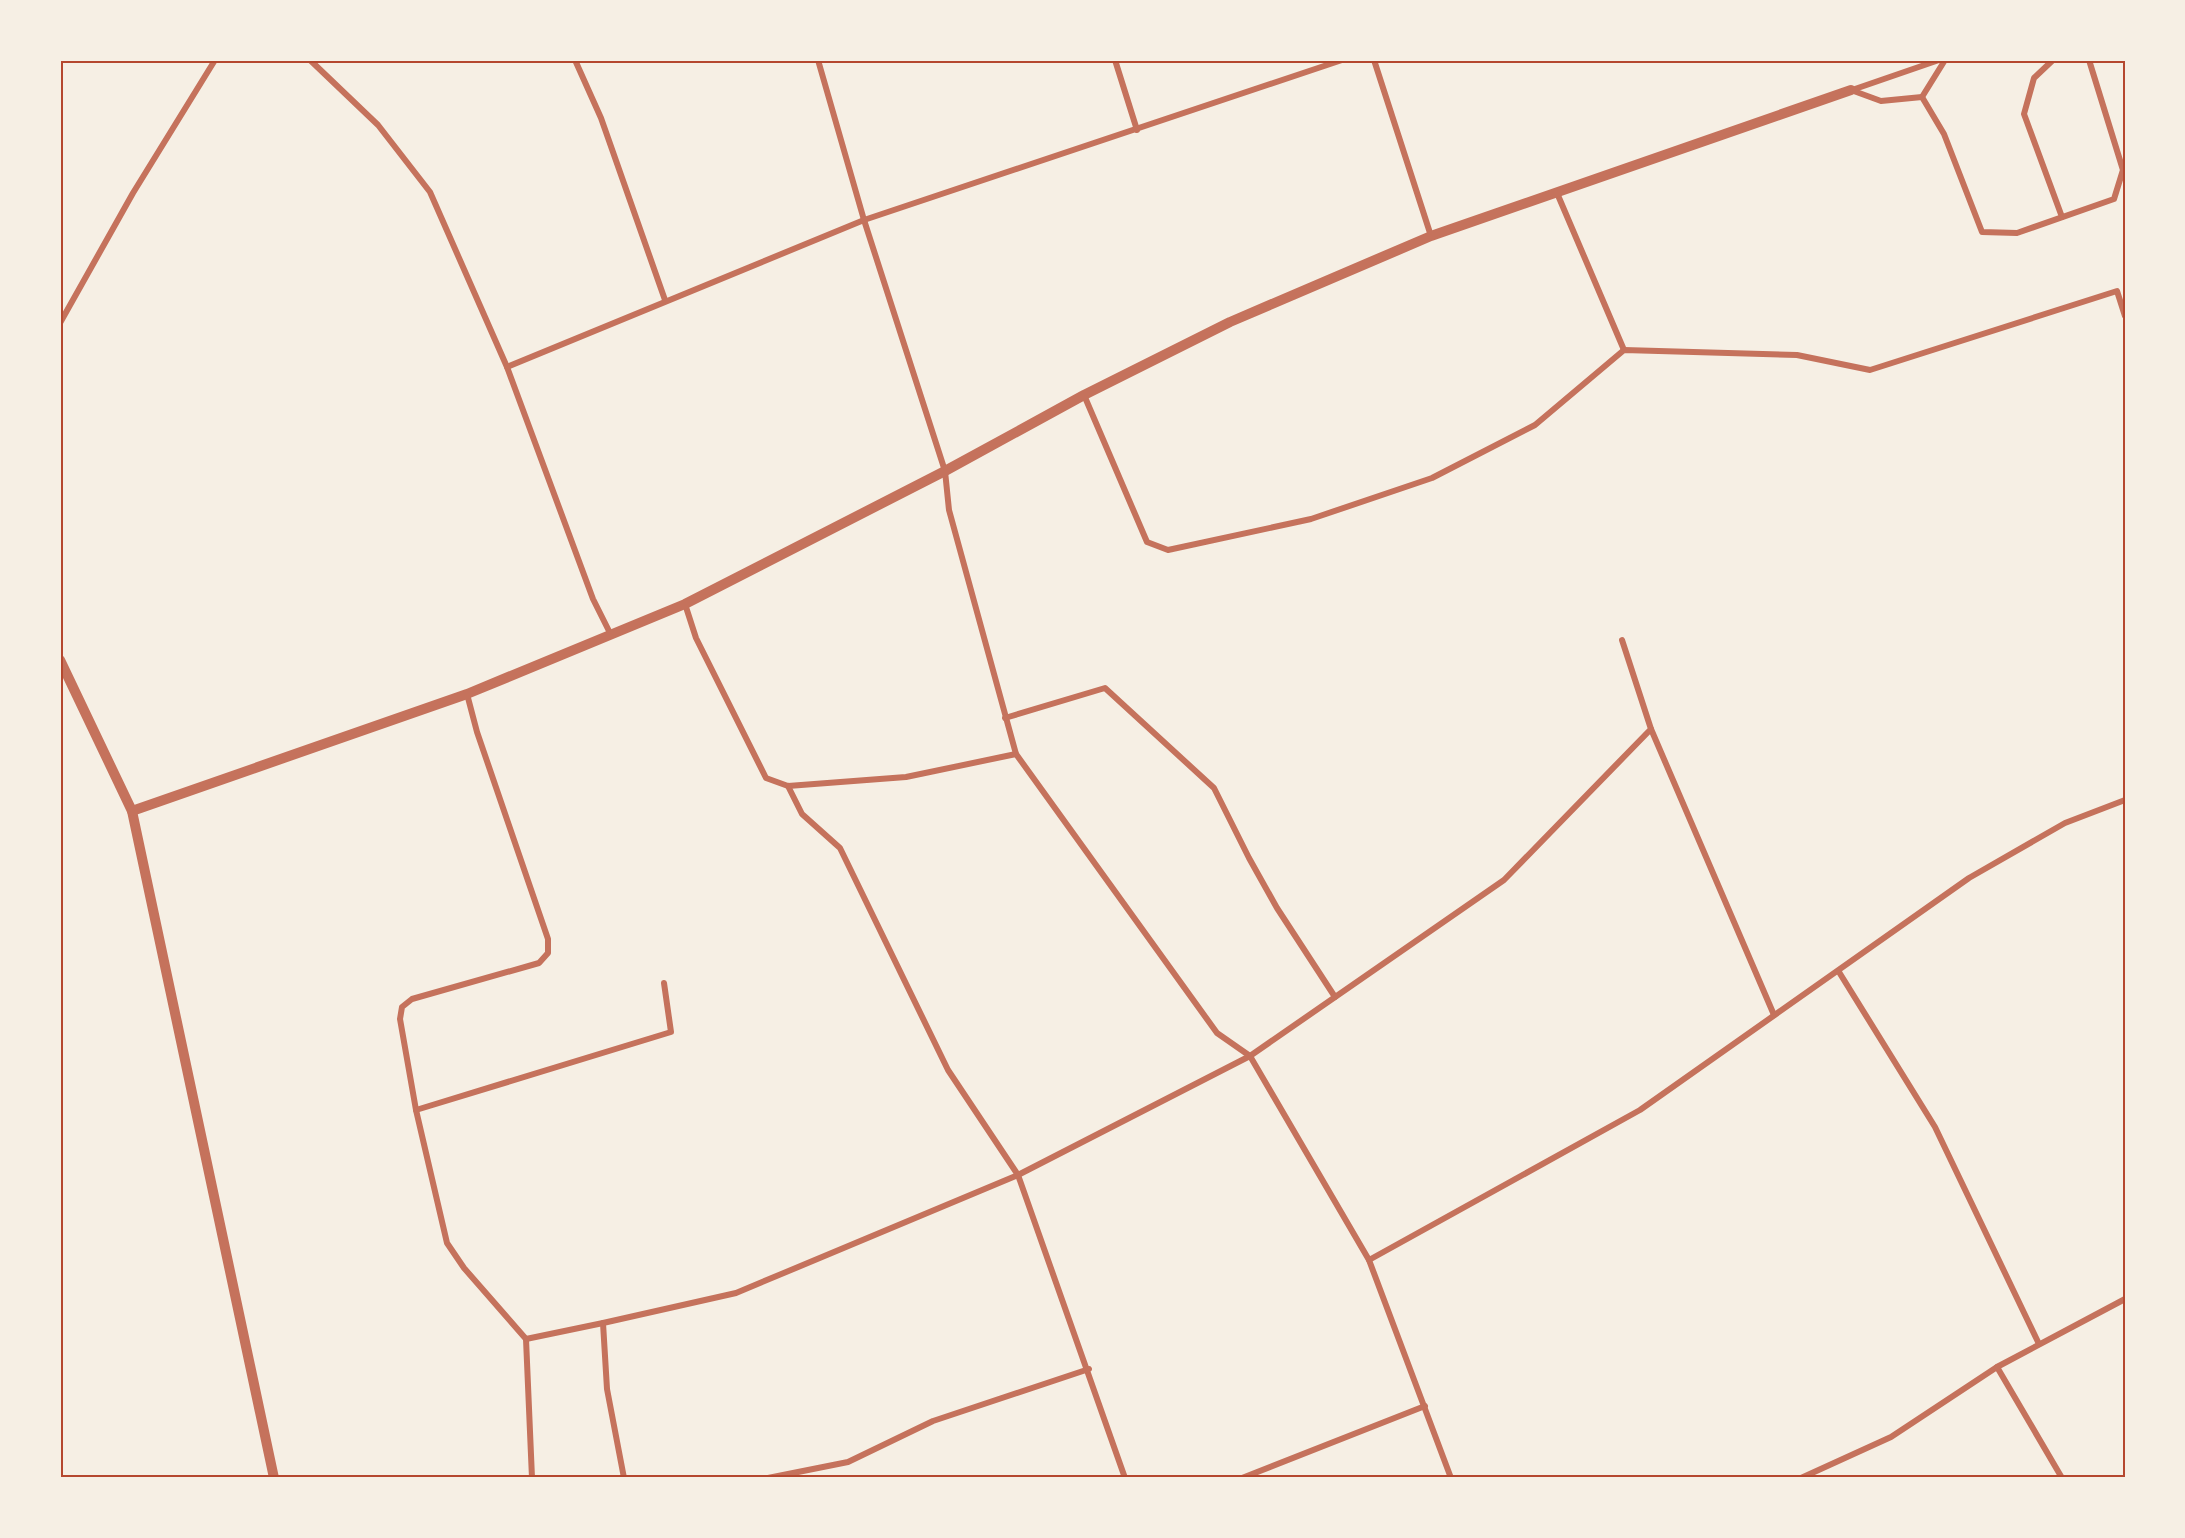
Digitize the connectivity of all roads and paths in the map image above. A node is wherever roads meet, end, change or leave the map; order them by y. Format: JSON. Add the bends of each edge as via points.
{"nodes":[{"id":1,"x":214,"y":60,"type":"edge"},
{"id":2,"x":310,"y":60,"type":"edge"},
{"id":3,"x":575,"y":60,"type":"edge"},
{"id":4,"x":818,"y":60,"type":"edge"},
{"id":5,"x":1115,"y":60,"type":"edge"},
{"id":6,"x":1342,"y":60,"type":"edge"},
{"id":7,"x":1374,"y":60,"type":"edge"},
{"id":8,"x":1938,"y":60,"type":"edge"},
{"id":9,"x":1946,"y":60,"type":"edge"},
{"id":10,"x":2053,"y":60,"type":"edge"},
{"id":11,"x":2089,"y":60,"type":"edge"},
{"id":12,"x":1851,"y":90,"type":"junction"},
{"id":13,"x":1922,"y":97,"type":"junction"},
{"id":14,"x":1137,"y":130,"type":"junction"},
{"id":15,"x":1557,"y":193,"type":"junction"},
{"id":16,"x":2062,"y":217,"type":"junction"},
{"id":17,"x":864,"y":220,"type":"junction"},
{"id":18,"x":1431,"y":236,"type":"junction"},
{"id":19,"x":666,"y":300,"type":"junction"},
{"id":20,"x":2125,"y":316,"type":"edge"},
{"id":21,"x":60,"y":323,"type":"edge"},
{"id":22,"x":1624,"y":350,"type":"junction"},
{"id":23,"x":507,"y":367,"type":"junction"},
{"id":24,"x":1084,"y":395,"type":"junction"},
{"id":25,"x":945,"y":471,"type":"junction"},
{"id":26,"x":685,"y":604,"type":"junction"},
{"id":27,"x":611,"y":635,"type":"junction"},
{"id":28,"x":1622,"y":640,"type":"dead end"},
{"id":29,"x":60,"y":660,"type":"edge"},
{"id":30,"x":467,"y":694,"type":"junction"},
{"id":31,"x":1005,"y":718,"type":"junction"},
{"id":32,"x":1652,"y":729,"type":"junction"},
{"id":33,"x":1016,"y":754,"type":"junction"},
{"id":34,"x":788,"y":786,"type":"junction"},
{"id":35,"x":2125,"y":800,"type":"edge"},
{"id":36,"x":132,"y":811,"type":"junction"},
{"id":37,"x":1839,"y":972,"type":"junction"},
{"id":38,"x":664,"y":983,"type":"dead end"},
{"id":39,"x":1335,"y":997,"type":"junction"},
{"id":40,"x":1774,"y":1015,"type":"junction"},
{"id":41,"x":1250,"y":1056,"type":"junction"},
{"id":42,"x":416,"y":1110,"type":"junction"},
{"id":43,"x":1018,"y":1175,"type":"junction"},
{"id":44,"x":1369,"y":1260,"type":"junction"},
{"id":45,"x":2125,"y":1299,"type":"edge"},
{"id":46,"x":603,"y":1323,"type":"junction"},
{"id":47,"x":526,"y":1339,"type":"junction"},
{"id":48,"x":2039,"y":1344,"type":"junction"},
{"id":49,"x":1997,"y":1367,"type":"junction"},
{"id":50,"x":1089,"y":1369,"type":"junction"},
{"id":51,"x":1425,"y":1406,"type":"junction"},
{"id":52,"x":274,"y":1478,"type":"edge"},
{"id":53,"x":532,"y":1478,"type":"edge"},
{"id":54,"x":624,"y":1478,"type":"edge"},
{"id":55,"x":768,"y":1478,"type":"edge"},
{"id":56,"x":1125,"y":1478,"type":"edge"},
{"id":57,"x":1242,"y":1478,"type":"edge"},
{"id":58,"x":1451,"y":1478,"type":"edge"},
{"id":59,"x":1801,"y":1478,"type":"edge"},
{"id":60,"x":2062,"y":1478,"type":"edge"}],
"edges":[{"from":1,"to":21,"type":"street"},
{"from":2,"to":23,"type":"street","via":[[378,125],[430,192]]},
{"from":3,"to":19,"type":"street","via":[[601,118]]},
{"from":4,"to":17,"type":"street"},
{"from":5,"to":14,"type":"street"},
{"from":6,"to":14,"type":"street"},
{"from":7,"to":18,"type":"street"},
{"from":8,"to":12,"type":"street"},
{"from":9,"to":13,"type":"street"},
{"from":10,"to":16,"type":"street","via":[[2034,78],[2024,114]]},
{"from":11,"to":16,"type":"street","via":[[2123,170],[2114,199]]},
{"from":12,"to":13,"type":"street","via":[[1881,101]]},
{"from":12,"to":15,"type":"street"},
{"from":13,"to":16,"type":"street","via":[[1944,134],[1982,232],[2017,233]]},
{"from":14,"to":17,"type":"street"},
{"from":15,"to":18,"type":"street"},
{"from":15,"to":22,"type":"street"},
{"from":17,"to":19,"type":"street"},
{"from":17,"to":25,"type":"street"},
{"from":18,"to":24,"type":"street","via":[[1230,322]]},
{"from":19,"to":23,"type":"street"},
{"from":20,"to":22,"type":"street","via":[[2116,291],[1870,370],[1797,355]]},
{"from":22,"to":24,"type":"street","via":[[1535,425],[1432,478],[1311,519],[1168,550],[1147,542]]},
{"from":23,"to":27,"type":"street","via":[[593,598]]},
{"from":24,"to":25,"type":"street"},
{"from":25,"to":26,"type":"street"},
{"from":25,"to":31,"type":"street","via":[[949,510]]},
{"from":26,"to":27,"type":"street"},
{"from":26,"to":34,"type":"street","via":[[696,638],[766,778]]},
{"from":27,"to":30,"type":"street"},
{"from":28,"to":32,"type":"street"},
{"from":29,"to":36,"type":"street"},
{"from":30,"to":36,"type":"street"},
{"from":30,"to":42,"type":"street","via":[[548,939],[548,953],[539,963],[412,999],[402,1007],[400,1018]]},
{"from":31,"to":33,"type":"street"},
{"from":31,"to":39,"type":"street","via":[[1105,688],[1214,788],[1249,858]]},
{"from":32,"to":39,"type":"street","via":[[1504,880]]},
{"from":32,"to":40,"type":"street"},
{"from":33,"to":34,"type":"street","via":[[906,777]]},
{"from":33,"to":41,"type":"street","via":[[1217,1033]]},
{"from":34,"to":43,"type":"street","via":[[802,814],[840,848],[948,1070]]},
{"from":35,"to":37,"type":"street","via":[[2065,823],[1969,878]]},
{"from":36,"to":52,"type":"street"},
{"from":37,"to":40,"type":"street"},
{"from":37,"to":48,"type":"street","via":[[1935,1127]]},
{"from":38,"to":42,"type":"street","via":[[671,1032]]},
{"from":39,"to":41,"type":"street"},
{"from":40,"to":44,"type":"street","via":[[1640,1110]]},
{"from":41,"to":43,"type":"street"},
{"from":41,"to":44,"type":"street"},
{"from":42,"to":47,"type":"street","via":[[447,1243]]},
{"from":43,"to":46,"type":"street","via":[[736,1293]]},
{"from":43,"to":50,"type":"street"},
{"from":44,"to":51,"type":"street"},
{"from":45,"to":48,"type":"street"},
{"from":46,"to":47,"type":"street"},
{"from":46,"to":54,"type":"street","via":[[607,1389]]},
{"from":47,"to":53,"type":"street"},
{"from":48,"to":49,"type":"street"},
{"from":49,"to":59,"type":"street","via":[[1891,1437]]},
{"from":49,"to":60,"type":"street"},
{"from":50,"to":55,"type":"street","via":[[933,1420],[848,1462]]},
{"from":50,"to":56,"type":"street"},
{"from":51,"to":57,"type":"street"},
{"from":51,"to":58,"type":"street"}]}
